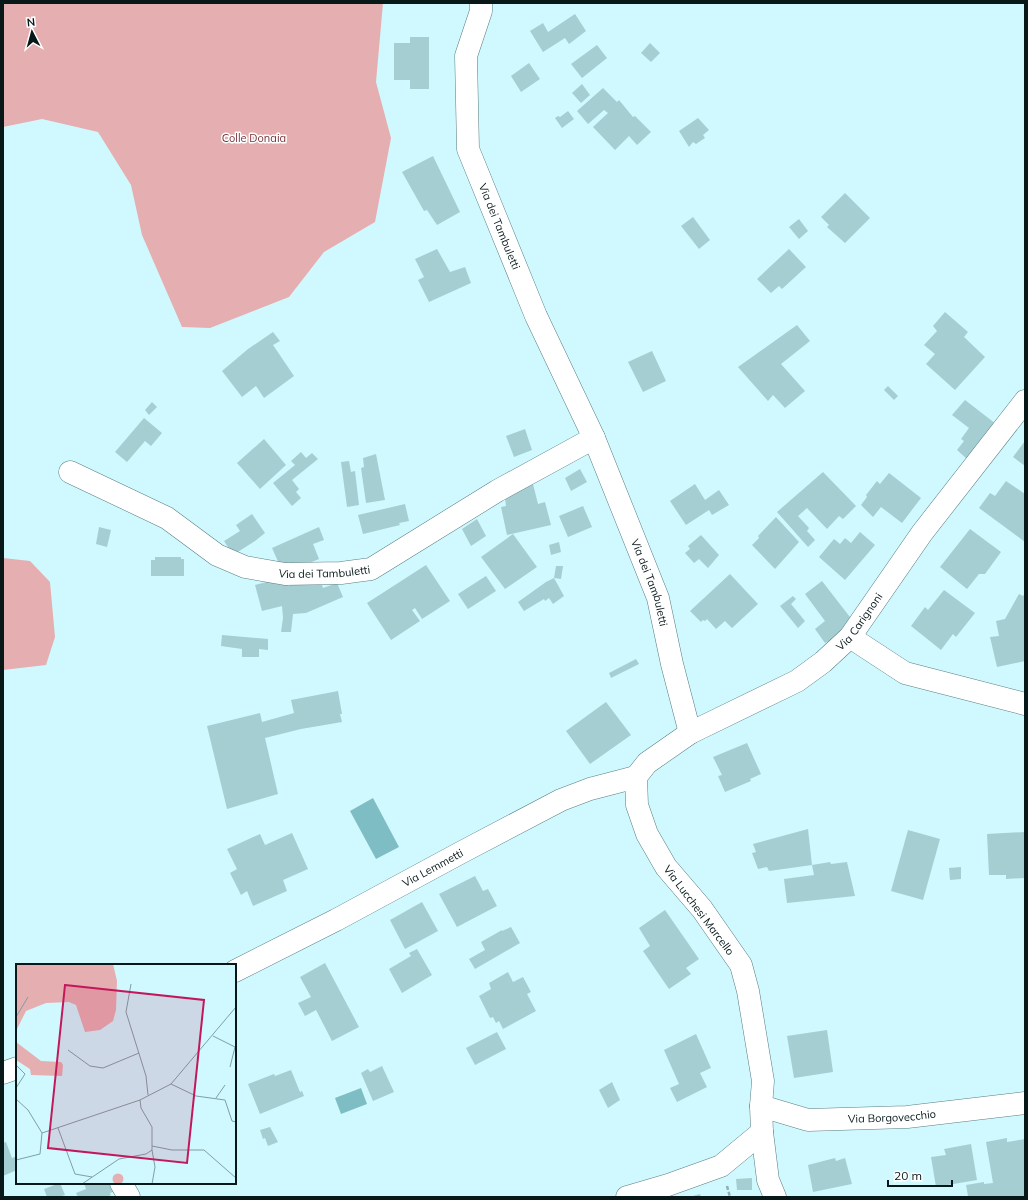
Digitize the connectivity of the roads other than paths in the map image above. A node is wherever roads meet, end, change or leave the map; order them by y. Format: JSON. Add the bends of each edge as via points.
{"nodes":[{"id":1,"x":481,"y":3,"type":"edge"},
{"id":2,"x":1025,"y":401,"type":"edge"},
{"id":3,"x":594,"y":438,"type":"junction"},
{"id":4,"x":70,"y":472,"type":"dead end"},
{"id":5,"x":850,"y":637,"type":"junction"},
{"id":6,"x":1025,"y":704,"type":"edge"},
{"id":7,"x":690,"y":733,"type":"junction"},
{"id":8,"x":636,"y":777,"type":"junction"},
{"id":9,"x":236,"y":970,"type":"edge"},
{"id":10,"x":16,"y":1068,"type":"edge"},
{"id":11,"x":3,"y":1072,"type":"edge"},
{"id":12,"x":1025,"y":1103,"type":"edge"},
{"id":13,"x":761,"y":1106,"type":"junction"},
{"id":14,"x":762,"y":1132,"type":"junction"},
{"id":15,"x":122,"y":1184,"type":"edge"},
{"id":16,"x":129,"y":1197,"type":"edge"},
{"id":17,"x":627,"y":1197,"type":"edge"},
{"id":18,"x":775,"y":1197,"type":"edge"}],
"edges":[{"from":1,"to":3,"type":"street","name":"Via dei Tambuletti","via":[[481,11],[466,56],[468,149],[536,316]]},
{"from":2,"to":5,"type":"street","name":"Via Carignoni","via":[[922,533]]},
{"from":3,"to":4,"type":"street","name":"Via dei Tambuletti","via":[[497,491],[371,569],[341,573],[285,574],[245,567],[217,555],[167,518]]},
{"from":3,"to":7,"type":"street","name":"Via dei Tambuletti","via":[[658,598]]},
{"from":5,"to":6,"type":"street","via":[[905,673]]},
{"from":5,"to":7,"type":"street","name":"Via Carignoni","via":[[797,681]]},
{"from":7,"to":8,"type":"street","name":"Via Carignoni","via":[[647,763]]},
{"from":8,"to":9,"type":"street","name":"Via Lemmetti","via":[[590,789],[561,800]]},
{"from":8,"to":13,"type":"street","name":"Via Lucchesi Marcello","via":[[636,805],[647,834],[666,867],[702,909],[741,965],[748,991],[763,1081]]},
{"from":10,"to":11,"type":"street"},
{"from":12,"to":13,"type":"street","name":"Via Borgovecchio","via":[[907,1117],[808,1120]]},
{"from":13,"to":14,"type":"street","name":"Via Lucchesi Marcello"},
{"from":14,"to":17,"type":"street","via":[[721,1166]]},
{"from":14,"to":18,"type":"street","name":"Via Lucchesi Marcello","via":[[768,1180]]},
{"from":15,"to":16,"type":"street"}]}
